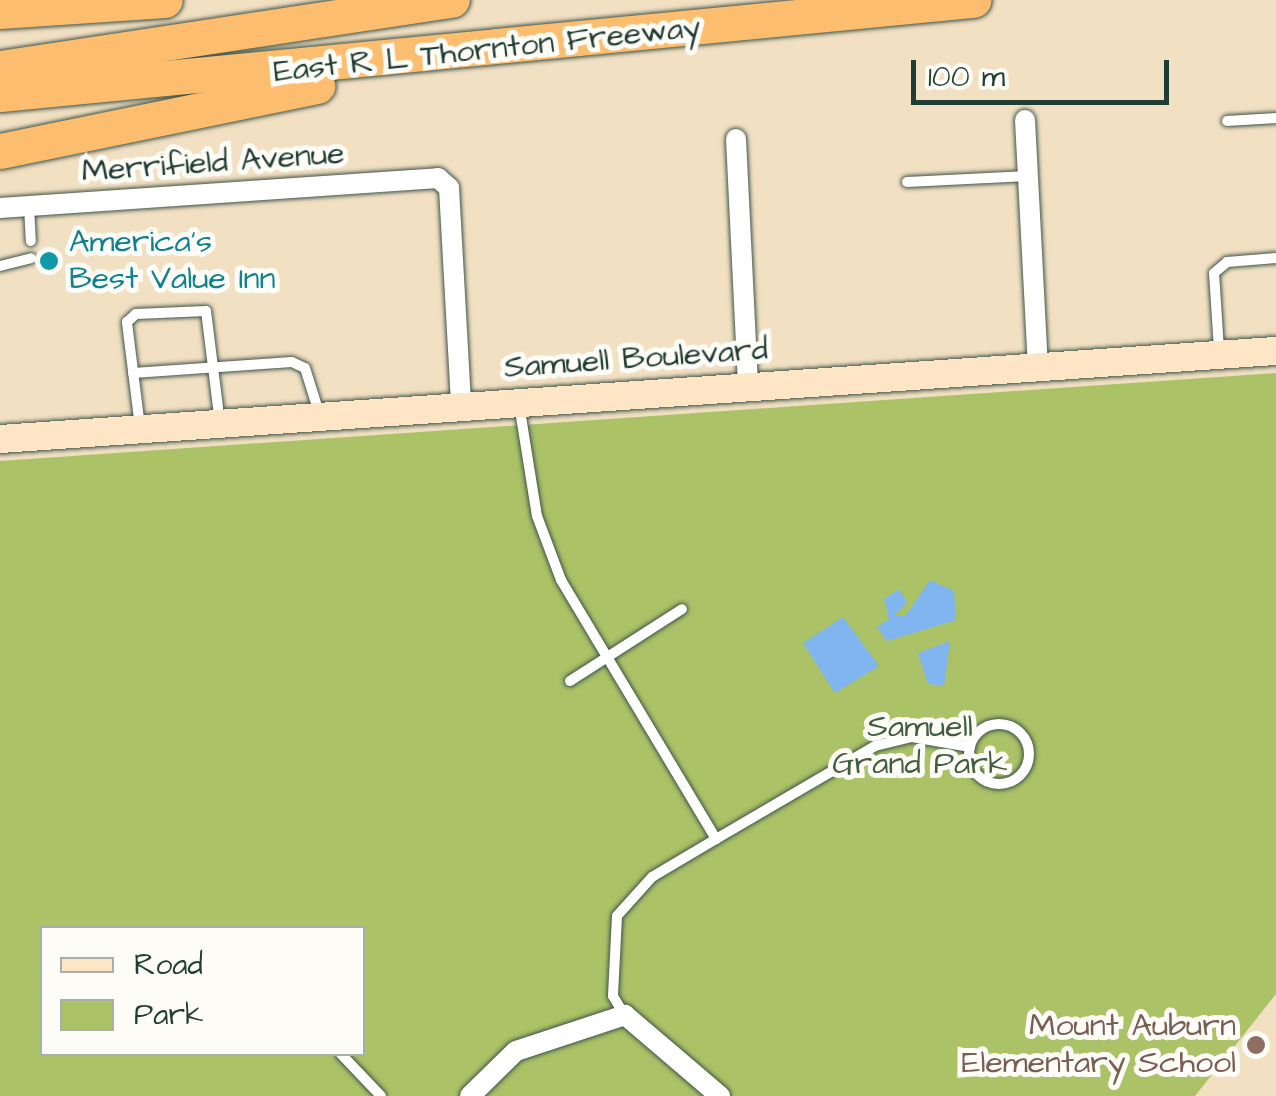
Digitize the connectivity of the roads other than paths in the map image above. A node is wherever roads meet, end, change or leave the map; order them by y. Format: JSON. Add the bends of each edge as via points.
{"nodes":[{"id":1,"x":165,"y":0,"type":"edge"},
{"id":2,"x":452,"y":0,"type":"edge"},
{"id":3,"x":973,"y":0,"type":"edge"},
{"id":4,"x":0,"y":11,"type":"edge"},
{"id":5,"x":394,"y":61,"type":"junction"},
{"id":6,"x":0,"y":68,"type":"edge"},
{"id":7,"x":0,"y":94,"type":"edge"},
{"id":8,"x":1276,"y":118,"type":"edge"},
{"id":9,"x":1025,"y":120,"type":"dead end"},
{"id":10,"x":1227,"y":120,"type":"dead end"},
{"id":11,"x":736,"y":138,"type":"dead end"},
{"id":12,"x":0,"y":150,"type":"edge"},
{"id":13,"x":1028,"y":176,"type":"junction"},
{"id":14,"x":907,"y":182,"type":"dead end"},
{"id":15,"x":29,"y":206,"type":"junction"},
{"id":16,"x":0,"y":208,"type":"edge"},
{"id":17,"x":31,"y":241,"type":"dead end"},
{"id":18,"x":31,"y":258,"type":"dead end"},
{"id":19,"x":1276,"y":258,"type":"edge"},
{"id":20,"x":0,"y":266,"type":"edge"},
{"id":21,"x":1276,"y":351,"type":"edge"},
{"id":22,"x":1219,"y":355,"type":"junction"},
{"id":23,"x":216,"y":366,"type":"junction"},
{"id":24,"x":1038,"y":366,"type":"junction"},
{"id":25,"x":133,"y":373,"type":"junction"},
{"id":26,"x":748,"y":387,"type":"junction"},
{"id":27,"x":519,"y":402,"type":"junction"},
{"id":28,"x":461,"y":406,"type":"junction"},
{"id":29,"x":320,"y":417,"type":"junction"},
{"id":30,"x":220,"y":424,"type":"junction"},
{"id":31,"x":140,"y":429,"type":"junction"},
{"id":32,"x":0,"y":439,"type":"edge"},
{"id":33,"x":682,"y":609,"type":"dead end"},
{"id":34,"x":604,"y":660,"type":"junction"},
{"id":35,"x":570,"y":681,"type":"dead end"},
{"id":36,"x":970,"y":746,"type":"junction"},
{"id":37,"x":716,"y":839,"type":"junction"},
{"id":38,"x":625,"y":1015,"type":"junction"},
{"id":39,"x":344,"y":1056,"type":"edge"},
{"id":40,"x":381,"y":1096,"type":"edge"},
{"id":41,"x":470,"y":1096,"type":"edge"},
{"id":42,"x":720,"y":1096,"type":"edge"}],
"edges":[{"from":1,"to":4,"type":"highway"},
{"from":2,"to":6,"type":"highway"},
{"from":3,"to":5,"type":"highway","name":"East R L Thornton Freeway"},
{"from":5,"to":7,"type":"highway","name":"East R L Thornton Freeway"},
{"from":5,"to":12,"type":"highway","via":[[299,92]]},
{"from":8,"to":10,"type":"lane"},
{"from":9,"to":13,"type":"street"},
{"from":11,"to":26,"type":"street"},
{"from":13,"to":14,"type":"lane"},
{"from":13,"to":24,"type":"street"},
{"from":15,"to":16,"type":"street","name":"Merrifield Avenue"},
{"from":15,"to":17,"type":"lane"},
{"from":15,"to":28,"type":"street","name":"Merrifield Avenue","via":[[431,177],[449,188]]},
{"from":18,"to":20,"type":"lane"},
{"from":19,"to":22,"type":"lane","via":[[1227,262],[1214,274]]},
{"from":21,"to":22,"type":"main road","name":"Samuell Boulevard"},
{"from":22,"to":24,"type":"main road","name":"Samuell Boulevard"},
{"from":23,"to":25,"type":"lane"},
{"from":23,"to":25,"type":"lane","via":[[206,311],[136,314],[127,322]]},
{"from":23,"to":29,"type":"lane","via":[[305,368]]},
{"from":23,"to":30,"type":"lane"},
{"from":24,"to":26,"type":"main road","name":"Samuell Boulevard"},
{"from":25,"to":31,"type":"lane"},
{"from":26,"to":27,"type":"main road","name":"Samuell Boulevard"},
{"from":27,"to":28,"type":"main road","name":"Samuell Boulevard"},
{"from":27,"to":34,"type":"lane","via":[[543,534]]},
{"from":28,"to":29,"type":"main road","name":"Samuell Boulevard"},
{"from":29,"to":30,"type":"main road","name":"Samuell Boulevard"},
{"from":30,"to":31,"type":"main road","name":"Samuell Boulevard"},
{"from":31,"to":32,"type":"main road","name":"Samuell Boulevard"},
{"from":33,"to":34,"type":"lane"},
{"from":34,"to":35,"type":"lane"},
{"from":34,"to":37,"type":"lane"},
{"from":36,"to":36,"type":"lane","via":[[975,772],[990,783],[1018,778],[1028,761],[1026,742],[1006,726],[984,729]]},
{"from":36,"to":37,"type":"lane","via":[[912,737],[875,746]]},
{"from":37,"to":38,"type":"lane","via":[[652,877],[617,916],[613,996]]},
{"from":38,"to":41,"type":"street","via":[[516,1051]]},
{"from":38,"to":42,"type":"street"},
{"from":39,"to":40,"type":"lane"}]}
